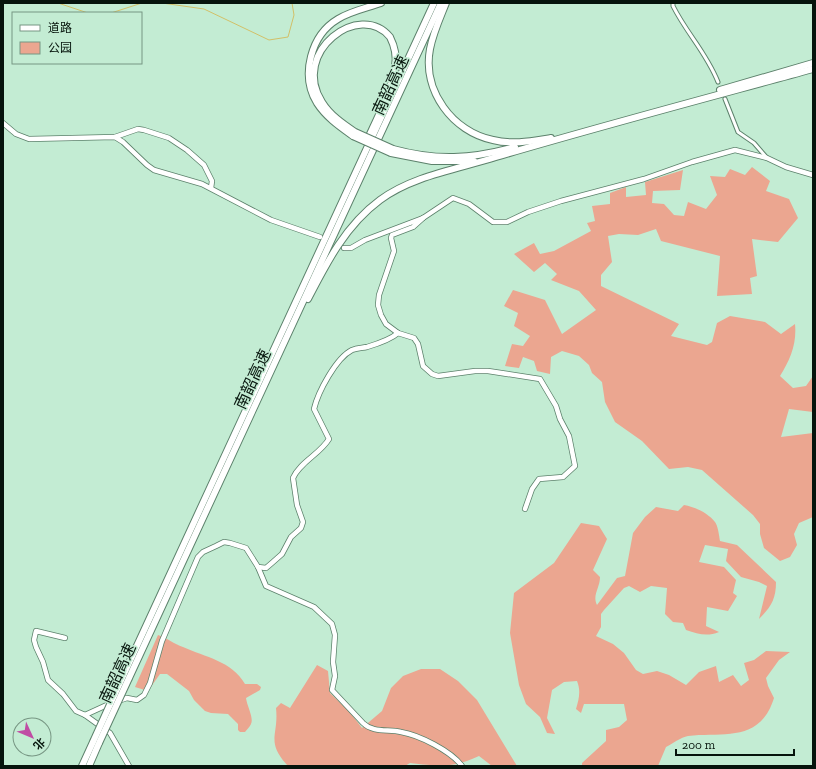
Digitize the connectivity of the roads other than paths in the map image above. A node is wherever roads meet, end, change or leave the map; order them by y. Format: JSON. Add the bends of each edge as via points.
{"nodes":[{"id":1,"x":381,"y":3,"type":"edge"},
{"id":2,"x":434,"y":3,"type":"edge"},
{"id":3,"x":441,"y":3,"type":"edge"},
{"id":4,"x":446,"y":3,"type":"edge"},
{"id":5,"x":673,"y":3,"type":"edge"},
{"id":6,"x":813,"y":63,"type":"edge"},
{"id":7,"x":813,"y":70,"type":"edge"},
{"id":8,"x":718,"y":82,"type":"tunnel mouth"},
{"id":9,"x":724,"y":99,"type":"tunnel mouth"},
{"id":10,"x":3,"y":123,"type":"edge"},
{"id":11,"x":354,"y":134,"type":"junction"},
{"id":12,"x":115,"y":137,"type":"junction"},
{"id":13,"x":555,"y":137,"type":"junction"},
{"id":14,"x":392,"y":151,"type":"junction"},
{"id":15,"x":498,"y":157,"type":"junction"},
{"id":16,"x":767,"y":158,"type":"junction"},
{"id":17,"x":813,"y":175,"type":"edge"},
{"id":18,"x":211,"y":188,"type":"junction"},
{"id":19,"x":423,"y":218,"type":"junction"},
{"id":20,"x":334,"y":220,"type":"junction"},
{"id":21,"x":320,"y":237,"type":"dead end"},
{"id":22,"x":344,"y":248,"type":"dead end"},
{"id":23,"x":398,"y":333,"type":"junction"},
{"id":24,"x":273,"y":364,"type":"junction"},
{"id":25,"x":525,"y":509,"type":"dead end"},
{"id":26,"x":258,"y":567,"type":"junction"},
{"id":27,"x":65,"y":638,"type":"dead end"},
{"id":28,"x":126,"y":677,"type":"junction"},
{"id":29,"x":85,"y":715,"type":"junction"},
{"id":30,"x":96,"y":743,"type":"junction"},
{"id":31,"x":82,"y":766,"type":"edge"},
{"id":32,"x":89,"y":766,"type":"edge"},
{"id":33,"x":128,"y":766,"type":"edge"},
{"id":34,"x":462,"y":766,"type":"edge"}],
"edges":[{"from":1,"to":11,"type":"highway","via":[[352,12],[328,27],[313,49],[309,63],[311,90],[316,102],[325,114]]},
{"from":2,"to":20,"type":"highway","name":"南韶高速"},
{"from":3,"to":24,"type":"highway","name":"南韶高速"},
{"from":4,"to":13,"type":"highway","via":[[430,50],[429,65],[431,82],[444,109],[462,127],[493,140],[521,142]]},
{"from":5,"to":8,"type":"street","via":[[684,26],[704,52]]},
{"from":6,"to":13,"type":"highway"},
{"from":7,"to":15,"type":"highway"},
{"from":9,"to":16,"type":"street","via":[[738,132],[754,143]]},
{"from":10,"to":12,"type":"street","via":[[16,134],[28,139]]},
{"from":11,"to":14,"type":"highway","bridge":true},
{"from":11,"to":20,"type":"highway","via":[[322,102],[314,79],[314,65],[324,39],[333,29],[343,22],[363,19],[380,25],[387,33],[395,51],[396,64],[386,98]]},
{"from":12,"to":18,"type":"street","via":[[154,170]]},
{"from":12,"to":18,"type":"street","via":[[138,129],[169,138],[204,165],[212,181]]},
{"from":13,"to":14,"type":"highway","via":[[497,152],[460,158],[427,157]]},
{"from":14,"to":15,"type":"highway","via":[[415,159],[439,162]]},
{"from":15,"to":24,"type":"highway","via":[[430,176],[394,191],[381,198],[362,215],[336,247]]},
{"from":16,"to":17,"type":"street"},
{"from":16,"to":19,"type":"street","via":[[735,150],[644,179],[561,201],[508,222],[493,222],[469,204],[453,198]]},
{"from":18,"to":21,"type":"street","via":[[271,220]]},
{"from":19,"to":22,"type":"street","via":[[351,248]]},
{"from":19,"to":23,"type":"street","via":[[413,227],[395,232],[391,238],[394,251],[382,284],[378,305],[386,324]]},
{"from":20,"to":28,"type":"highway","name":"南韶高速"},
{"from":23,"to":25,"type":"street","via":[[414,338],[423,366],[432,374],[438,376],[488,371],[536,377],[544,385],[569,436],[575,466],[563,476],[539,479],[532,489]]},
{"from":23,"to":26,"type":"street","via":[[376,344],[351,350],[329,375],[314,408],[329,439],[293,478],[297,505],[303,522],[301,528],[291,537],[282,554],[266,568]]},
{"from":24,"to":28,"type":"highway","name":"南韶高速"},
{"from":26,"to":29,"type":"street","via":[[246,548],[236,544],[224,542],[201,554],[162,641],[150,684],[144,695],[137,700],[127,698],[109,704]]},
{"from":26,"to":34,"type":"street","via":[[266,586],[314,607],[332,624],[335,635],[335,676],[332,690],[363,724],[368,728],[407,733],[448,752]]},
{"from":27,"to":29,"type":"street","via":[[36,631],[34,640],[48,680],[64,694],[76,711]]},
{"from":28,"to":30,"type":"highway","name":"南韶高速","bridge":true},
{"from":29,"to":33,"type":"street","via":[[110,733]]},
{"from":30,"to":31,"type":"highway","name":"南韶高速"},
{"from":30,"to":32,"type":"highway","name":"南韶高速"}]}
